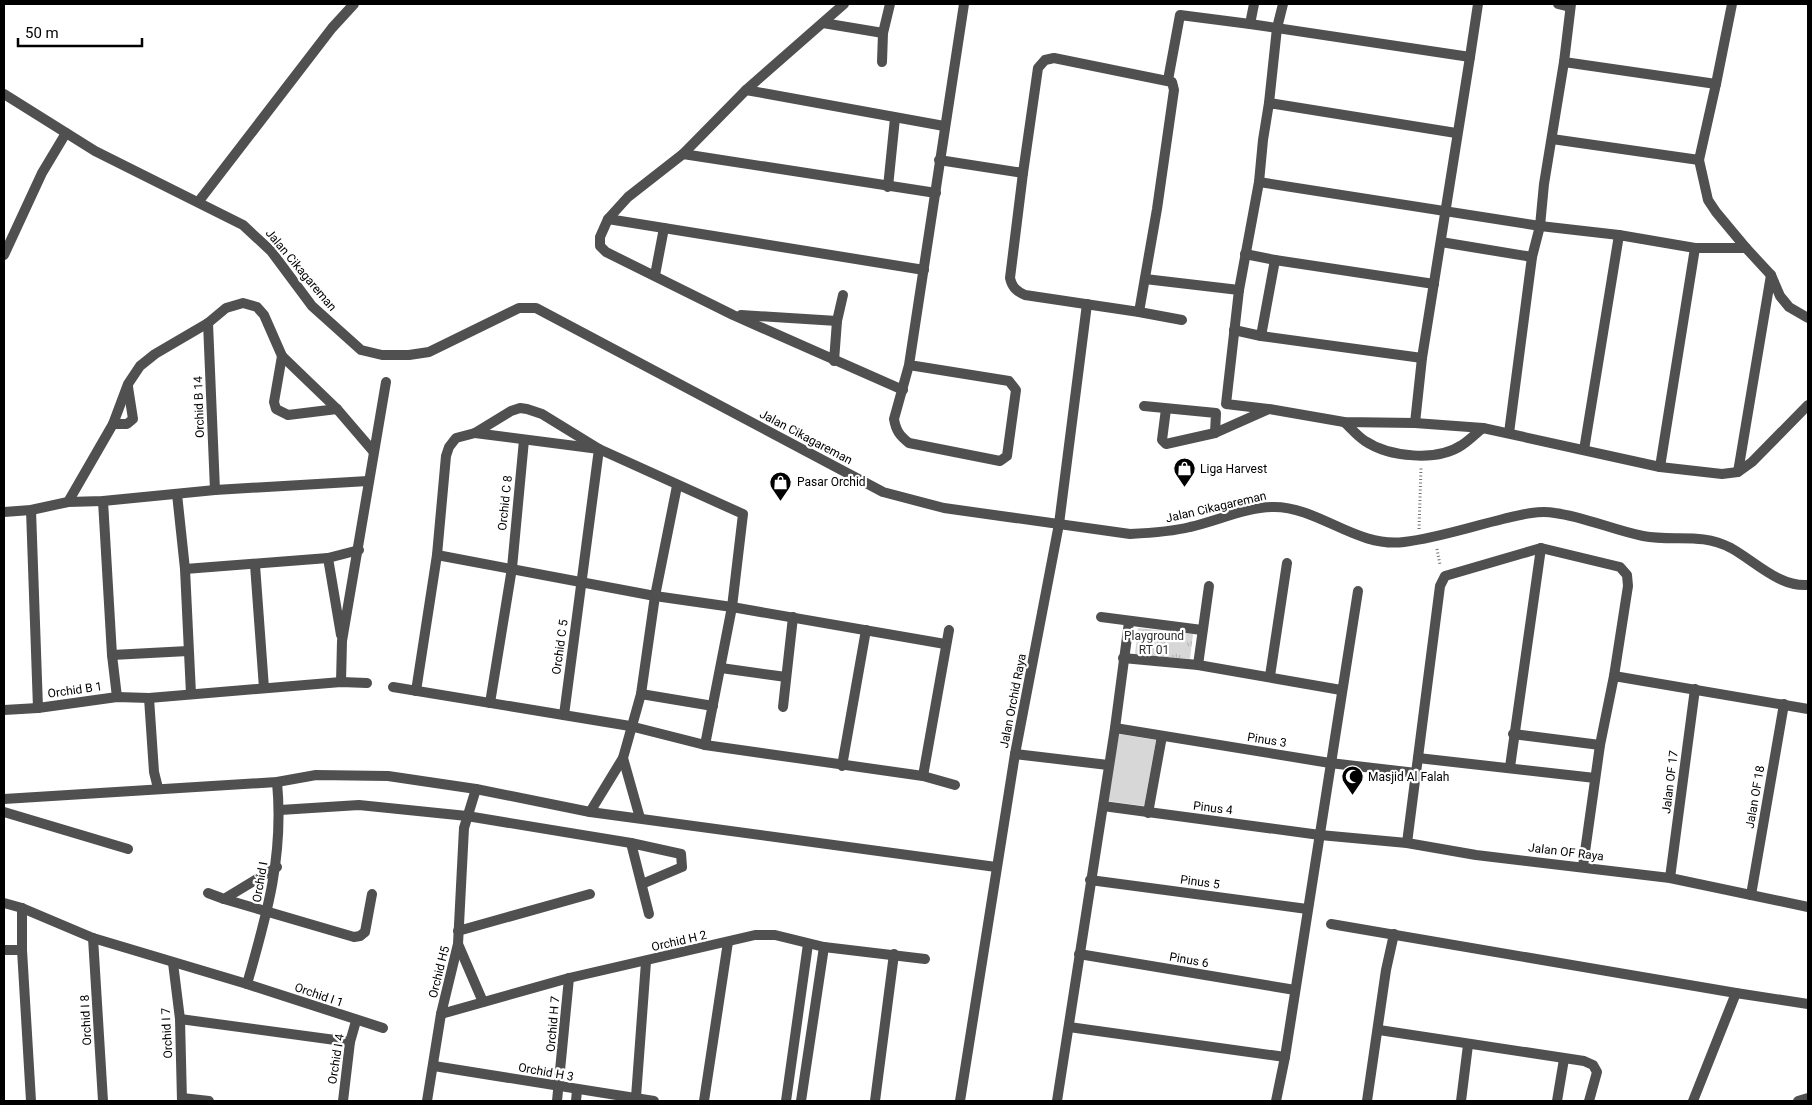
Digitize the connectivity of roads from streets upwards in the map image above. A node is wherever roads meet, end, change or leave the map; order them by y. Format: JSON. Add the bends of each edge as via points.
{"nodes":[{"id":1,"x":354,"y":4,"type":"edge"},
{"id":2,"x":844,"y":4,"type":"edge"},
{"id":3,"x":890,"y":4,"type":"edge"},
{"id":4,"x":964,"y":4,"type":"edge"},
{"id":5,"x":1182,"y":4,"type":"edge"},
{"id":6,"x":1254,"y":4,"type":"edge"},
{"id":7,"x":1282,"y":4,"type":"edge"},
{"id":8,"x":1478,"y":4,"type":"edge"},
{"id":9,"x":1558,"y":4,"type":"edge"},
{"id":10,"x":1732,"y":4,"type":"edge"},
{"id":11,"x":1571,"y":5,"type":"edge"},
{"id":12,"x":1180,"y":15,"type":"junction"},
{"id":13,"x":823,"y":23,"type":"junction"},
{"id":14,"x":1250,"y":24,"type":"junction"},
{"id":15,"x":1277,"y":28,"type":"junction"},
{"id":16,"x":883,"y":33,"type":"junction"},
{"id":17,"x":1470,"y":57,"type":"junction"},
{"id":18,"x":882,"y":62,"type":"dead end"},
{"id":19,"x":1564,"y":62,"type":"junction"},
{"id":20,"x":1168,"y":80,"type":"junction"},
{"id":21,"x":1716,"y":84,"type":"junction"},
{"id":22,"x":746,"y":90,"type":"junction"},
{"id":23,"x":4,"y":94,"type":"edge"},
{"id":24,"x":1269,"y":102,"type":"junction"},
{"id":25,"x":895,"y":118,"type":"junction"},
{"id":26,"x":944,"y":126,"type":"junction"},
{"id":27,"x":66,"y":133,"type":"junction"},
{"id":28,"x":1456,"y":133,"type":"junction"},
{"id":29,"x":1552,"y":139,"type":"junction"},
{"id":30,"x":683,"y":154,"type":"junction"},
{"id":31,"x":939,"y":160,"type":"junction"},
{"id":32,"x":1699,"y":160,"type":"junction"},
{"id":33,"x":1023,"y":173,"type":"junction"},
{"id":34,"x":1259,"y":182,"type":"junction"},
{"id":35,"x":888,"y":186,"type":"junction"},
{"id":36,"x":936,"y":193,"type":"junction"},
{"id":37,"x":199,"y":201,"type":"junction"},
{"id":38,"x":1445,"y":211,"type":"junction"},
{"id":39,"x":608,"y":219,"type":"junction"},
{"id":40,"x":1540,"y":226,"type":"junction"},
{"id":41,"x":664,"y":228,"type":"junction"},
{"id":42,"x":1619,"y":235,"type":"junction"},
{"id":43,"x":1441,"y":242,"type":"junction"},
{"id":44,"x":1695,"y":248,"type":"junction"},
{"id":45,"x":1746,"y":248,"type":"junction"},
{"id":46,"x":1245,"y":254,"type":"junction"},
{"id":47,"x":4,"y":255,"type":"edge"},
{"id":48,"x":1532,"y":257,"type":"junction"},
{"id":49,"x":1275,"y":260,"type":"junction"},
{"id":50,"x":924,"y":270,"type":"junction"},
{"id":51,"x":655,"y":275,"type":"junction"},
{"id":52,"x":1772,"y":275,"type":"junction"},
{"id":53,"x":1145,"y":279,"type":"junction"},
{"id":54,"x":1434,"y":284,"type":"junction"},
{"id":55,"x":1239,"y":290,"type":"junction"},
{"id":56,"x":843,"y":295,"type":"dead end"},
{"id":57,"x":1087,"y":304,"type":"junction"},
{"id":58,"x":1139,"y":312,"type":"junction"},
{"id":59,"x":733,"y":315,"type":"junction"},
{"id":60,"x":1808,"y":318,"type":"edge"},
{"id":61,"x":1182,"y":320,"type":"dead end"},
{"id":62,"x":837,"y":321,"type":"junction"},
{"id":63,"x":208,"y":323,"type":"junction"},
{"id":64,"x":1234,"y":330,"type":"junction"},
{"id":65,"x":1261,"y":336,"type":"junction"},
{"id":66,"x":282,"y":356,"type":"junction"},
{"id":67,"x":1422,"y":358,"type":"junction"},
{"id":68,"x":834,"y":361,"type":"junction"},
{"id":69,"x":909,"y":365,"type":"junction"},
{"id":70,"x":386,"y":382,"type":"dead end"},
{"id":71,"x":128,"y":384,"type":"junction"},
{"id":72,"x":903,"y":390,"type":"junction"},
{"id":73,"x":1226,"y":404,"type":"junction"},
{"id":74,"x":1808,"y":405,"type":"edge"},
{"id":75,"x":1144,"y":406,"type":"dead end"},
{"id":76,"x":337,"y":409,"type":"junction"},
{"id":77,"x":1166,"y":409,"type":"junction"},
{"id":78,"x":1269,"y":409,"type":"junction"},
{"id":79,"x":1216,"y":413,"type":"junction"},
{"id":80,"x":1344,"y":422,"type":"junction"},
{"id":81,"x":1415,"y":423,"type":"junction"},
{"id":82,"x":113,"y":424,"type":"junction"},
{"id":83,"x":1483,"y":428,"type":"junction"},
{"id":84,"x":475,"y":433,"type":"junction"},
{"id":85,"x":1215,"y":433,"type":"junction"},
{"id":86,"x":1509,"y":433,"type":"junction"},
{"id":87,"x":524,"y":440,"type":"junction"},
{"id":88,"x":598,"y":449,"type":"junction"},
{"id":89,"x":1584,"y":450,"type":"junction"},
{"id":90,"x":373,"y":451,"type":"junction"},
{"id":91,"x":1660,"y":467,"type":"junction"},
{"id":92,"x":1738,"y":472,"type":"junction"},
{"id":93,"x":368,"y":481,"type":"junction"},
{"id":94,"x":677,"y":486,"type":"junction"},
{"id":95,"x":214,"y":490,"type":"junction"},
{"id":96,"x":178,"y":494,"type":"junction"},
{"id":97,"x":103,"y":501,"type":"junction"},
{"id":98,"x":68,"y":502,"type":"junction"},
{"id":99,"x":31,"y":510,"type":"junction"},
{"id":100,"x":4,"y":512,"type":"edge"},
{"id":101,"x":1059,"y":524,"type":"junction"},
{"id":102,"x":1541,"y":548,"type":"junction"},
{"id":103,"x":359,"y":550,"type":"junction"},
{"id":104,"x":437,"y":555,"type":"junction"},
{"id":105,"x":328,"y":558,"type":"junction"},
{"id":106,"x":1287,"y":563,"type":"dead end"},
{"id":107,"x":255,"y":565,"type":"junction"},
{"id":108,"x":512,"y":568,"type":"junction"},
{"id":109,"x":184,"y":569,"type":"junction"},
{"id":110,"x":582,"y":582,"type":"junction"},
{"id":111,"x":1808,"y":585,"type":"edge"},
{"id":112,"x":1209,"y":586,"type":"dead end"},
{"id":113,"x":1358,"y":591,"type":"dead end"},
{"id":114,"x":655,"y":596,"type":"junction"},
{"id":115,"x":732,"y":607,"type":"junction"},
{"id":116,"x":793,"y":617,"type":"junction"},
{"id":117,"x":1101,"y":617,"type":"dead end"},
{"id":118,"x":1129,"y":622,"type":"junction"},
{"id":119,"x":866,"y":630,"type":"junction"},
{"id":120,"x":949,"y":630,"type":"dead end"},
{"id":121,"x":1202,"y":630,"type":"junction"},
{"id":122,"x":342,"y":641,"type":"junction"},
{"id":123,"x":945,"y":644,"type":"junction"},
{"id":124,"x":188,"y":651,"type":"junction"},
{"id":125,"x":112,"y":655,"type":"junction"},
{"id":126,"x":1124,"y":658,"type":"junction"},
{"id":127,"x":1198,"y":665,"type":"junction"},
{"id":128,"x":721,"y":668,"type":"junction"},
{"id":129,"x":1270,"y":676,"type":"junction"},
{"id":130,"x":1614,"y":676,"type":"junction"},
{"id":131,"x":786,"y":678,"type":"junction"},
{"id":132,"x":341,"y":682,"type":"junction"},
{"id":133,"x":367,"y":684,"type":"dead end"},
{"id":134,"x":393,"y":687,"type":"dead end"},
{"id":135,"x":264,"y":688,"type":"junction"},
{"id":136,"x":1695,"y":689,"type":"junction"},
{"id":137,"x":1341,"y":690,"type":"junction"},
{"id":138,"x":416,"y":691,"type":"junction"},
{"id":139,"x":191,"y":694,"type":"junction"},
{"id":140,"x":641,"y":694,"type":"junction"},
{"id":141,"x":117,"y":697,"type":"junction"},
{"id":142,"x":149,"y":698,"type":"junction"},
{"id":143,"x":490,"y":703,"type":"junction"},
{"id":144,"x":1784,"y":704,"type":"junction"},
{"id":145,"x":713,"y":706,"type":"junction"},
{"id":146,"x":38,"y":708,"type":"junction"},
{"id":147,"x":783,"y":708,"type":"dead end"},
{"id":148,"x":1808,"y":709,"type":"edge"},
{"id":149,"x":4,"y":710,"type":"edge"},
{"id":150,"x":564,"y":715,"type":"junction"},
{"id":151,"x":630,"y":726,"type":"junction"},
{"id":152,"x":1115,"y":728,"type":"junction"},
{"id":153,"x":1513,"y":734,"type":"junction"},
{"id":154,"x":1162,"y":736,"type":"junction"},
{"id":155,"x":705,"y":745,"type":"junction"},
{"id":156,"x":1600,"y":745,"type":"junction"},
{"id":157,"x":1015,"y":754,"type":"junction"},
{"id":158,"x":1418,"y":758,"type":"junction"},
{"id":159,"x":622,"y":763,"type":"junction"},
{"id":160,"x":1330,"y":763,"type":"junction"},
{"id":161,"x":1108,"y":765,"type":"junction"},
{"id":162,"x":842,"y":766,"type":"junction"},
{"id":163,"x":1510,"y":767,"type":"junction"},
{"id":164,"x":1416,"y":773,"type":"junction"},
{"id":165,"x":923,"y":776,"type":"junction"},
{"id":166,"x":1595,"y":778,"type":"junction"},
{"id":167,"x":277,"y":782,"type":"junction"},
{"id":168,"x":955,"y":785,"type":"dead end"},
{"id":169,"x":158,"y":788,"type":"junction"},
{"id":170,"x":476,"y":789,"type":"junction"},
{"id":171,"x":4,"y":799,"type":"edge"},
{"id":172,"x":1103,"y":806,"type":"junction"},
{"id":173,"x":280,"y":810,"type":"junction"},
{"id":174,"x":4,"y":812,"type":"edge"},
{"id":175,"x":590,"y":812,"type":"junction"},
{"id":176,"x":1148,"y":813,"type":"junction"},
{"id":177,"x":467,"y":816,"type":"junction"},
{"id":178,"x":640,"y":818,"type":"junction"},
{"id":179,"x":1320,"y":835,"type":"junction"},
{"id":180,"x":631,"y":843,"type":"junction"},
{"id":181,"x":1407,"y":844,"type":"junction"},
{"id":182,"x":128,"y":849,"type":"dead end"},
{"id":183,"x":1583,"y":866,"type":"junction"},
{"id":184,"x":277,"y":867,"type":"junction"},
{"id":185,"x":996,"y":867,"type":"junction"},
{"id":186,"x":1670,"y":878,"type":"junction"},
{"id":187,"x":1090,"y":880,"type":"junction"},
{"id":188,"x":642,"y":884,"type":"junction"},
{"id":189,"x":208,"y":893,"type":"dead end"},
{"id":190,"x":372,"y":894,"type":"dead end"},
{"id":191,"x":590,"y":894,"type":"dead end"},
{"id":192,"x":1751,"y":895,"type":"junction"},
{"id":193,"x":224,"y":898,"type":"junction"},
{"id":194,"x":4,"y":903,"type":"edge"},
{"id":195,"x":1808,"y":907,"type":"edge"},
{"id":196,"x":22,"y":908,"type":"junction"},
{"id":197,"x":1307,"y":909,"type":"junction"},
{"id":198,"x":268,"y":911,"type":"junction"},
{"id":199,"x":649,"y":914,"type":"dead end"},
{"id":200,"x":1331,"y":924,"type":"dead end"},
{"id":201,"x":458,"y":931,"type":"junction"},
{"id":202,"x":1394,"y":934,"type":"junction"},
{"id":203,"x":93,"y":938,"type":"junction"},
{"id":204,"x":728,"y":942,"type":"junction"},
{"id":205,"x":458,"y":944,"type":"junction"},
{"id":206,"x":808,"y":944,"type":"junction"},
{"id":207,"x":824,"y":947,"type":"junction"},
{"id":208,"x":4,"y":950,"type":"edge"},
{"id":209,"x":22,"y":950,"type":"junction"},
{"id":210,"x":894,"y":954,"type":"junction"},
{"id":211,"x":1079,"y":954,"type":"junction"},
{"id":212,"x":925,"y":959,"type":"dead end"},
{"id":213,"x":646,"y":962,"type":"junction"},
{"id":214,"x":173,"y":963,"type":"junction"},
{"id":215,"x":569,"y":978,"type":"junction"},
{"id":216,"x":247,"y":984,"type":"junction"},
{"id":217,"x":1295,"y":990,"type":"junction"},
{"id":218,"x":1736,"y":993,"type":"junction"},
{"id":219,"x":483,"y":1002,"type":"junction"},
{"id":220,"x":1808,"y":1004,"type":"edge"},
{"id":221,"x":441,"y":1014,"type":"junction"},
{"id":222,"x":180,"y":1019,"type":"junction"},
{"id":223,"x":356,"y":1021,"type":"junction"},
{"id":224,"x":1069,"y":1027,"type":"junction"},
{"id":225,"x":383,"y":1028,"type":"dead end"},
{"id":226,"x":1379,"y":1030,"type":"junction"},
{"id":227,"x":350,"y":1042,"type":"junction"},
{"id":228,"x":1468,"y":1045,"type":"junction"},
{"id":229,"x":1285,"y":1058,"type":"junction"},
{"id":230,"x":1564,"y":1059,"type":"junction"},
{"id":231,"x":434,"y":1066,"type":"junction"},
{"id":232,"x":560,"y":1087,"type":"junction"},
{"id":233,"x":577,"y":1090,"type":"junction"},
{"id":234,"x":636,"y":1097,"type":"junction"},
{"id":235,"x":1808,"y":1098,"type":"edge"},
{"id":236,"x":182,"y":1100,"type":"edge"},
{"id":237,"x":31,"y":1101,"type":"edge"},
{"id":238,"x":103,"y":1101,"type":"edge"},
{"id":239,"x":209,"y":1101,"type":"edge"},
{"id":240,"x":343,"y":1101,"type":"edge"},
{"id":241,"x":427,"y":1101,"type":"edge"},
{"id":242,"x":557,"y":1101,"type":"edge"},
{"id":243,"x":576,"y":1101,"type":"edge"},
{"id":244,"x":654,"y":1101,"type":"edge"},
{"id":245,"x":704,"y":1101,"type":"edge"},
{"id":246,"x":786,"y":1101,"type":"edge"},
{"id":247,"x":802,"y":1101,"type":"edge"},
{"id":248,"x":875,"y":1101,"type":"edge"},
{"id":249,"x":960,"y":1101,"type":"edge"},
{"id":250,"x":1057,"y":1101,"type":"edge"},
{"id":251,"x":1276,"y":1101,"type":"edge"},
{"id":252,"x":1367,"y":1101,"type":"edge"},
{"id":253,"x":1461,"y":1101,"type":"edge"},
{"id":254,"x":1557,"y":1101,"type":"edge"},
{"id":255,"x":1589,"y":1101,"type":"edge"},
{"id":256,"x":1693,"y":1101,"type":"edge"},
{"id":257,"x":1798,"y":1101,"type":"edge"}],
"edges":[{"from":1,"to":37,"type":"street"},
{"from":2,"to":13,"type":"street"},
{"from":3,"to":16,"type":"street"},
{"from":4,"to":26,"type":"street"},
{"from":5,"to":12,"type":"street"},
{"from":6,"to":14,"type":"street"},
{"from":7,"to":15,"type":"street"},
{"from":8,"to":17,"type":"street"},
{"from":9,"to":11,"type":"street"},
{"from":10,"to":21,"type":"street"},
{"from":11,"to":19,"type":"street"},
{"from":12,"to":14,"type":"street"},
{"from":12,"to":20,"type":"street"},
{"from":13,"to":16,"type":"street"},
{"from":13,"to":22,"type":"street"},
{"from":14,"to":15,"type":"street"},
{"from":15,"to":17,"type":"street"},
{"from":15,"to":24,"type":"street"},
{"from":16,"to":18,"type":"street"},
{"from":17,"to":28,"type":"street"},
{"from":19,"to":21,"type":"street"},
{"from":19,"to":29,"type":"street"},
{"from":20,"to":33,"type":"street","via":[[1054,58],[1045,60],[1038,68]]},
{"from":20,"to":53,"type":"street","via":[[1174,90]]},
{"from":21,"to":32,"type":"street"},
{"from":22,"to":25,"type":"street"},
{"from":22,"to":30,"type":"street"},
{"from":23,"to":27,"type":"street","name":"Jalan Cikagareman"},
{"from":24,"to":28,"type":"street"},
{"from":24,"to":34,"type":"street"},
{"from":25,"to":26,"type":"street"},
{"from":25,"to":35,"type":"street"},
{"from":26,"to":31,"type":"street"},
{"from":27,"to":37,"type":"street","name":"Jalan Cikagareman","via":[[122,165]]},
{"from":27,"to":47,"type":"street","via":[[42,173]]},
{"from":28,"to":38,"type":"street"},
{"from":29,"to":32,"type":"street"},
{"from":29,"to":40,"type":"street"},
{"from":30,"to":35,"type":"street"},
{"from":30,"to":39,"type":"street","via":[[628,197]]},
{"from":31,"to":33,"type":"street"},
{"from":31,"to":36,"type":"street"},
{"from":32,"to":45,"type":"street","via":[[1708,200]]},
{"from":33,"to":57,"type":"street","via":[[1010,278],[1012,285],[1025,295]]},
{"from":34,"to":38,"type":"street"},
{"from":34,"to":46,"type":"street"},
{"from":35,"to":36,"type":"street"},
{"from":36,"to":50,"type":"street"},
{"from":37,"to":101,"type":"street","name":"Jalan Cikagareman","via":[[257,236],[312,306],[361,350],[382,355],[429,352],[519,308],[536,308],[883,492],[944,508]]},
{"from":38,"to":40,"type":"street"},
{"from":38,"to":43,"type":"street"},
{"from":39,"to":41,"type":"street"},
{"from":39,"to":51,"type":"street","via":[[600,237],[600,246],[606,252]]},
{"from":40,"to":42,"type":"street"},
{"from":40,"to":48,"type":"street"},
{"from":41,"to":50,"type":"street"},
{"from":41,"to":51,"type":"street"},
{"from":42,"to":44,"type":"street"},
{"from":42,"to":89,"type":"street"},
{"from":43,"to":48,"type":"street"},
{"from":43,"to":54,"type":"street"},
{"from":44,"to":45,"type":"street"},
{"from":44,"to":91,"type":"street"},
{"from":45,"to":52,"type":"street"},
{"from":46,"to":49,"type":"street"},
{"from":46,"to":55,"type":"street"},
{"from":48,"to":86,"type":"street"},
{"from":49,"to":54,"type":"street"},
{"from":49,"to":65,"type":"street"},
{"from":50,"to":69,"type":"street"},
{"from":51,"to":59,"type":"street"},
{"from":52,"to":60,"type":"street","via":[[1780,296],[1789,307]]},
{"from":52,"to":92,"type":"street"},
{"from":53,"to":55,"type":"street"},
{"from":53,"to":58,"type":"street"},
{"from":54,"to":67,"type":"street"},
{"from":55,"to":64,"type":"street"},
{"from":56,"to":62,"type":"street"},
{"from":57,"to":58,"type":"street"},
{"from":57,"to":101,"type":"street","name":"Jalan Orchid Raya"},
{"from":58,"to":61,"type":"street"},
{"from":59,"to":62,"type":"street"},
{"from":59,"to":68,"type":"street"},
{"from":62,"to":68,"type":"street"},
{"from":63,"to":66,"type":"street","via":[[226,308],[243,303],[256,307],[264,316]]},
{"from":63,"to":71,"type":"street","via":[[155,354],[140,366]]},
{"from":63,"to":95,"type":"street","name":"Orchid B 14"},
{"from":64,"to":65,"type":"street"},
{"from":64,"to":73,"type":"street"},
{"from":65,"to":67,"type":"street"},
{"from":66,"to":76,"type":"street"},
{"from":66,"to":76,"type":"street","via":[[274,402],[276,409],[288,415]]},
{"from":67,"to":81,"type":"street"},
{"from":68,"to":72,"type":"street"},
{"from":69,"to":72,"type":"street"},
{"from":69,"to":72,"type":"street","via":[[1009,381],[1014,385],[1016,390],[1006,456],[1000,461],[909,443],[895,428],[894,419]]},
{"from":70,"to":90,"type":"street"},
{"from":71,"to":82,"type":"street"},
{"from":71,"to":82,"type":"street","via":[[133,419],[127,424]]},
{"from":73,"to":78,"type":"street"},
{"from":73,"to":79,"type":"street"},
{"from":74,"to":92,"type":"street"},
{"from":75,"to":77,"type":"street"},
{"from":76,"to":90,"type":"street"},
{"from":77,"to":79,"type":"street"},
{"from":77,"to":85,"type":"street","via":[[1162,440],[1166,444]]},
{"from":78,"to":80,"type":"street"},
{"from":78,"to":85,"type":"street"},
{"from":79,"to":85,"type":"street"},
{"from":80,"to":81,"type":"street"},
{"from":80,"to":83,"type":"street","via":[[1365,441],[1390,452],[1422,454],[1446,452],[1461,446]]},
{"from":81,"to":83,"type":"street"},
{"from":82,"to":98,"type":"street"},
{"from":83,"to":86,"type":"street"},
{"from":84,"to":87,"type":"street"},
{"from":84,"to":88,"type":"street","via":[[520,408],[542,414]]},
{"from":84,"to":104,"type":"street","via":[[456,438],[446,456]]},
{"from":86,"to":89,"type":"street"},
{"from":87,"to":88,"type":"street"},
{"from":87,"to":108,"type":"street","name":"Orchid C 8"},
{"from":88,"to":94,"type":"street"},
{"from":88,"to":110,"type":"street","name":"Orchid C 5"},
{"from":89,"to":91,"type":"street"},
{"from":90,"to":93,"type":"street"},
{"from":91,"to":92,"type":"street"},
{"from":93,"to":95,"type":"street"},
{"from":93,"to":103,"type":"street"},
{"from":94,"to":114,"type":"street"},
{"from":94,"to":115,"type":"street","via":[[742,514]]},
{"from":95,"to":96,"type":"street"},
{"from":96,"to":97,"type":"street"},
{"from":96,"to":109,"type":"street"},
{"from":97,"to":98,"type":"street"},
{"from":97,"to":125,"type":"street"},
{"from":98,"to":99,"type":"street"},
{"from":99,"to":100,"type":"street"},
{"from":99,"to":146,"type":"street"},
{"from":101,"to":111,"type":"street","name":"Jalan Cikagareman","via":[[1130,534],[1160,533],[1274,507],[1299,512],[1361,537],[1380,542],[1402,542],[1528,513],[1556,513],[1644,536],[1693,536],[1712,540],[1791,584]]},
{"from":101,"to":157,"type":"street","name":"Jalan Orchid Raya"},
{"from":102,"to":130,"type":"street","via":[[1620,567],[1627,575]]},
{"from":102,"to":153,"type":"street"},
{"from":102,"to":158,"type":"street","via":[[1448,574],[1442,580]]},
{"from":103,"to":105,"type":"street"},
{"from":103,"to":122,"type":"street"},
{"from":104,"to":108,"type":"street"},
{"from":104,"to":138,"type":"street"},
{"from":105,"to":107,"type":"street"},
{"from":105,"to":122,"type":"street"},
{"from":106,"to":129,"type":"street"},
{"from":107,"to":109,"type":"street"},
{"from":107,"to":135,"type":"street"},
{"from":108,"to":110,"type":"street"},
{"from":108,"to":143,"type":"street","name":"Orchid C 8"},
{"from":109,"to":124,"type":"street"},
{"from":110,"to":114,"type":"street"},
{"from":110,"to":150,"type":"street","name":"Orchid C 5"},
{"from":112,"to":121,"type":"street"},
{"from":113,"to":137,"type":"street"},
{"from":114,"to":115,"type":"street"},
{"from":114,"to":140,"type":"street"},
{"from":115,"to":116,"type":"street"},
{"from":115,"to":128,"type":"street"},
{"from":116,"to":119,"type":"street"},
{"from":116,"to":131,"type":"street"},
{"from":117,"to":118,"type":"street"},
{"from":118,"to":121,"type":"street"},
{"from":118,"to":126,"type":"street"},
{"from":119,"to":123,"type":"street"},
{"from":119,"to":162,"type":"street"},
{"from":120,"to":123,"type":"street"},
{"from":121,"to":127,"type":"street"},
{"from":122,"to":132,"type":"street"},
{"from":123,"to":165,"type":"street"},
{"from":124,"to":125,"type":"street"},
{"from":124,"to":139,"type":"street"},
{"from":125,"to":141,"type":"street"},
{"from":126,"to":127,"type":"street"},
{"from":126,"to":152,"type":"street"},
{"from":127,"to":129,"type":"street"},
{"from":128,"to":131,"type":"street"},
{"from":128,"to":145,"type":"street"},
{"from":129,"to":137,"type":"street"},
{"from":130,"to":136,"type":"street"},
{"from":130,"to":156,"type":"street"},
{"from":131,"to":147,"type":"street"},
{"from":132,"to":133,"type":"street","name":"Orchid B 1"},
{"from":132,"to":135,"type":"street","name":"Orchid B 1"},
{"from":134,"to":138,"type":"street"},
{"from":135,"to":139,"type":"street","name":"Orchid B 1"},
{"from":136,"to":144,"type":"street"},
{"from":136,"to":186,"type":"street","name":"Jalan OF 17"},
{"from":137,"to":160,"type":"street"},
{"from":138,"to":143,"type":"street"},
{"from":139,"to":142,"type":"street","name":"Orchid B 1"},
{"from":140,"to":145,"type":"street"},
{"from":140,"to":151,"type":"street"},
{"from":141,"to":142,"type":"street","name":"Orchid B 1"},
{"from":141,"to":146,"type":"street","name":"Orchid B 1"},
{"from":142,"to":169,"type":"street"},
{"from":143,"to":150,"type":"street"},
{"from":144,"to":148,"type":"street"},
{"from":144,"to":192,"type":"street","name":"Jalan OF 18"},
{"from":145,"to":155,"type":"street"},
{"from":146,"to":149,"type":"street","name":"Orchid B 1"},
{"from":150,"to":151,"type":"street"},
{"from":151,"to":155,"type":"street"},
{"from":151,"to":159,"type":"street"},
{"from":152,"to":154,"type":"street","name":"Pinus 3"},
{"from":152,"to":161,"type":"street"},
{"from":153,"to":156,"type":"street"},
{"from":153,"to":163,"type":"street"},
{"from":154,"to":160,"type":"street","name":"Pinus 3"},
{"from":154,"to":176,"type":"street"},
{"from":155,"to":162,"type":"street"},
{"from":156,"to":166,"type":"street"},
{"from":157,"to":161,"type":"street"},
{"from":157,"to":185,"type":"street","name":"Jalan Orchid Raya"},
{"from":158,"to":163,"type":"street"},
{"from":158,"to":164,"type":"street"},
{"from":159,"to":175,"type":"street"},
{"from":159,"to":178,"type":"street"},
{"from":160,"to":164,"type":"street","name":"Pinus 3"},
{"from":160,"to":179,"type":"street"},
{"from":161,"to":172,"type":"street"},
{"from":162,"to":165,"type":"street"},
{"from":163,"to":166,"type":"street"},
{"from":164,"to":181,"type":"street"},
{"from":165,"to":168,"type":"street"},
{"from":166,"to":183,"type":"street"},
{"from":167,"to":169,"type":"street"},
{"from":167,"to":170,"type":"street","via":[[316,775],[388,776]]},
{"from":167,"to":173,"type":"street","name":"Orchid I"},
{"from":169,"to":171,"type":"street"},
{"from":170,"to":175,"type":"street"},
{"from":170,"to":177,"type":"street","name":"Orchid H5"},
{"from":172,"to":176,"type":"street","name":"Pinus 4"},
{"from":172,"to":187,"type":"street"},
{"from":173,"to":177,"type":"street","via":[[358,805]]},
{"from":173,"to":184,"type":"street","name":"Orchid I"},
{"from":174,"to":182,"type":"street"},
{"from":175,"to":178,"type":"street"},
{"from":176,"to":179,"type":"street","name":"Pinus 4"},
{"from":177,"to":180,"type":"street"},
{"from":177,"to":201,"type":"street","name":"Orchid H5"},
{"from":178,"to":185,"type":"street"},
{"from":179,"to":181,"type":"street","name":"Jalan OF Raya"},
{"from":179,"to":197,"type":"street"},
{"from":180,"to":188,"type":"street"},
{"from":180,"to":188,"type":"street","via":[[679,852],[683,857],[682,867]]},
{"from":181,"to":183,"type":"street","name":"Jalan OF Raya"},
{"from":183,"to":186,"type":"street","name":"Jalan OF Raya"},
{"from":184,"to":193,"type":"street"},
{"from":184,"to":198,"type":"street","name":"Orchid I"},
{"from":185,"to":249,"type":"street","name":"Jalan Orchid Raya"},
{"from":186,"to":192,"type":"street","name":"Jalan OF Raya"},
{"from":187,"to":197,"type":"street","name":"Pinus 5"},
{"from":187,"to":211,"type":"street"},
{"from":188,"to":199,"type":"street"},
{"from":189,"to":193,"type":"street"},
{"from":190,"to":198,"type":"street","via":[[364,932],[354,937]]},
{"from":191,"to":201,"type":"street"},
{"from":192,"to":195,"type":"street","name":"Jalan OF Raya"},
{"from":193,"to":198,"type":"street"},
{"from":194,"to":196,"type":"street","name":"Orchid I 1"},
{"from":196,"to":203,"type":"street","name":"Orchid I 1"},
{"from":196,"to":209,"type":"street"},
{"from":197,"to":217,"type":"street"},
{"from":198,"to":216,"type":"street","name":"Orchid I"},
{"from":200,"to":202,"type":"street"},
{"from":201,"to":205,"type":"street","name":"Orchid H5"},
{"from":202,"to":218,"type":"street"},
{"from":202,"to":226,"type":"street"},
{"from":203,"to":214,"type":"street","name":"Orchid I 1"},
{"from":203,"to":238,"type":"street","name":"Orchid I 8"},
{"from":204,"to":206,"type":"street","name":"Orchid H 2","via":[[775,934]]},
{"from":204,"to":213,"type":"street","name":"Orchid H 2"},
{"from":204,"to":245,"type":"street"},
{"from":205,"to":219,"type":"street"},
{"from":205,"to":221,"type":"street","name":"Orchid H5"},
{"from":206,"to":207,"type":"street","name":"Orchid H 2"},
{"from":206,"to":246,"type":"street"},
{"from":207,"to":210,"type":"street","name":"Orchid H 2"},
{"from":207,"to":247,"type":"street"},
{"from":208,"to":209,"type":"street"},
{"from":209,"to":237,"type":"street"},
{"from":210,"to":212,"type":"street","name":"Orchid H 2"},
{"from":210,"to":248,"type":"street"},
{"from":211,"to":217,"type":"street","name":"Pinus 6"},
{"from":211,"to":224,"type":"street"},
{"from":213,"to":215,"type":"street","name":"Orchid H 2"},
{"from":213,"to":234,"type":"street"},
{"from":214,"to":216,"type":"street","name":"Orchid I 1"},
{"from":214,"to":222,"type":"street","name":"Orchid I 7"},
{"from":215,"to":219,"type":"street","name":"Orchid H 2"},
{"from":215,"to":232,"type":"street","name":"Orchid H 7"},
{"from":216,"to":223,"type":"street","name":"Orchid I 1"},
{"from":217,"to":229,"type":"street"},
{"from":218,"to":220,"type":"street"},
{"from":218,"to":256,"type":"street"},
{"from":219,"to":221,"type":"street","name":"Orchid H 2"},
{"from":221,"to":231,"type":"street","name":"Orchid H5"},
{"from":222,"to":227,"type":"street"},
{"from":222,"to":236,"type":"street","name":"Orchid I 7"},
{"from":223,"to":225,"type":"street","name":"Orchid I 1"},
{"from":223,"to":227,"type":"street","name":"Orchid I 4"},
{"from":224,"to":229,"type":"street"},
{"from":224,"to":250,"type":"street"},
{"from":226,"to":228,"type":"street"},
{"from":226,"to":252,"type":"street"},
{"from":227,"to":240,"type":"street","name":"Orchid I 4"},
{"from":228,"to":230,"type":"street"},
{"from":228,"to":253,"type":"street"},
{"from":229,"to":251,"type":"street"},
{"from":230,"to":254,"type":"street"},
{"from":230,"to":255,"type":"street","via":[[1584,1061],[1596,1068]]},
{"from":231,"to":232,"type":"street","name":"Orchid H 3"},
{"from":231,"to":241,"type":"street","name":"Orchid H5"},
{"from":232,"to":233,"type":"street","name":"Orchid H 3"},
{"from":232,"to":242,"type":"street","name":"Orchid H 7"},
{"from":233,"to":234,"type":"street","name":"Orchid H 3"},
{"from":233,"to":243,"type":"street"},
{"from":234,"to":244,"type":"street","name":"Orchid H 3"},
{"from":235,"to":257,"type":"street"},
{"from":236,"to":239,"type":"street"}]}
